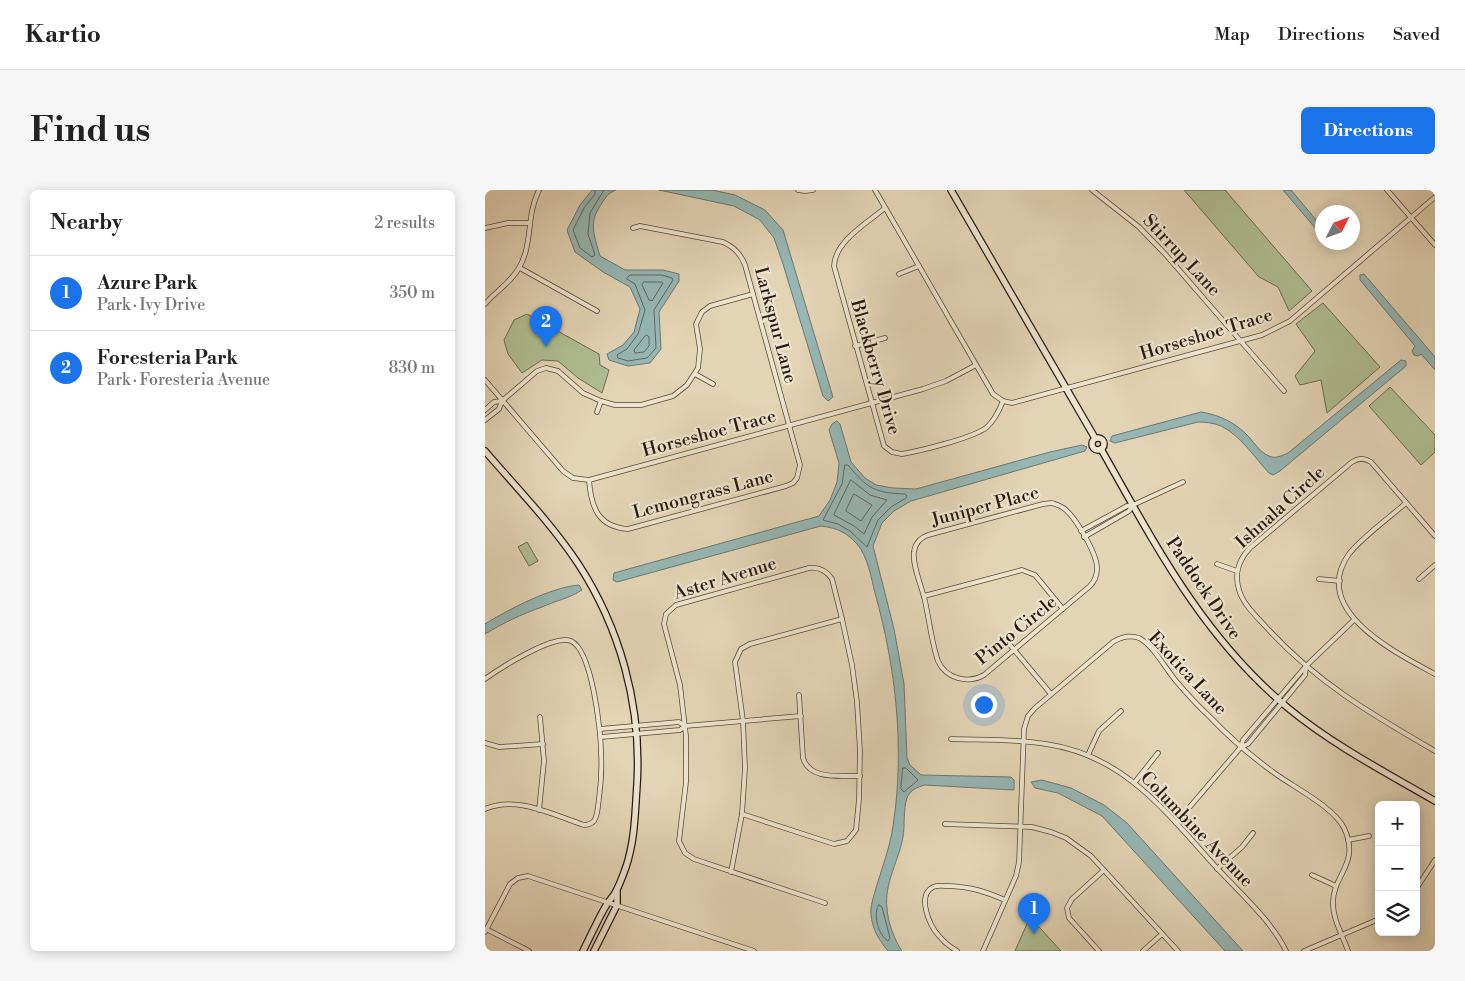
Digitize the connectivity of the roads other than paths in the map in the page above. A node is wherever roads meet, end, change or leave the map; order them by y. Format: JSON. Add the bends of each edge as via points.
{"nodes":[{"id":1,"x":539,"y":190,"type":"edge"},
{"id":2,"x":798,"y":190,"type":"edge"},
{"id":3,"x":813,"y":190,"type":"edge"},
{"id":4,"x":875,"y":190,"type":"edge"},
{"id":5,"x":951,"y":190,"type":"edge"},
{"id":6,"x":1092,"y":190,"type":"edge"},
{"id":7,"x":1387,"y":190,"type":"edge"},
{"id":8,"x":1435,"y":197,"type":"edge"},
{"id":9,"x":885,"y":208,"type":"junction"},
{"id":10,"x":1411,"y":218,"type":"junction"},
{"id":11,"x":529,"y":223,"type":"junction"},
{"id":12,"x":485,"y":228,"type":"edge"},
{"id":13,"x":633,"y":228,"type":"dead end"},
{"id":14,"x":1435,"y":245,"type":"edge"},
{"id":15,"x":919,"y":266,"type":"junction"},
{"id":16,"x":519,"y":268,"type":"junction"},
{"id":17,"x":899,"y":274,"type":"dead end"},
{"id":18,"x":753,"y":294,"type":"junction"},
{"id":19,"x":485,"y":304,"type":"edge"},
{"id":20,"x":597,"y":311,"type":"dead end"},
{"id":21,"x":885,"y":338,"type":"dead end"},
{"id":22,"x":1241,"y":341,"type":"junction"},
{"id":23,"x":855,"y":346,"type":"junction"},
{"id":24,"x":976,"y":365,"type":"junction"},
{"id":25,"x":695,"y":374,"type":"junction"},
{"id":26,"x":485,"y":380,"type":"edge"},
{"id":27,"x":713,"y":384,"type":"dead end"},
{"id":28,"x":1066,"y":389,"type":"junction"},
{"id":29,"x":1284,"y":391,"type":"dead end"},
{"id":30,"x":502,"y":401,"type":"junction"},
{"id":31,"x":601,"y":401,"type":"junction"},
{"id":32,"x":1003,"y":401,"type":"junction"},
{"id":33,"x":871,"y":403,"type":"junction"},
{"id":34,"x":485,"y":410,"type":"edge"},
{"id":35,"x":597,"y":412,"type":"dead end"},
{"id":36,"x":485,"y":420,"type":"edge"},
{"id":37,"x":789,"y":426,"type":"junction"},
{"id":38,"x":485,"y":450,"type":"edge"},
{"id":39,"x":589,"y":480,"type":"junction"},
{"id":40,"x":1183,"y":482,"type":"dead end"},
{"id":41,"x":1406,"y":503,"type":"junction"},
{"id":42,"x":1133,"y":506,"type":"junction"},
{"id":43,"x":1081,"y":531,"type":"junction"},
{"id":44,"x":1435,"y":536,"type":"edge"},
{"id":45,"x":1084,"y":537,"type":"junction"},
{"id":46,"x":917,"y":543,"type":"joint"},
{"id":47,"x":1217,"y":564,"type":"dead end"},
{"id":48,"x":1435,"y":565,"type":"edge"},
{"id":49,"x":1237,"y":571,"type":"junction"},
{"id":50,"x":1319,"y":579,"type":"dead end"},
{"id":51,"x":1419,"y":579,"type":"dead end"},
{"id":52,"x":1339,"y":580,"type":"junction"},
{"id":53,"x":924,"y":596,"type":"junction"},
{"id":54,"x":1063,"y":609,"type":"junction"},
{"id":55,"x":843,"y":619,"type":"junction"},
{"id":56,"x":1354,"y":620,"type":"junction"},
{"id":57,"x":1005,"y":639,"type":"dead end"},
{"id":58,"x":1014,"y":650,"type":"junction"},
{"id":59,"x":1306,"y":666,"type":"junction"},
{"id":60,"x":1435,"y":674,"type":"edge"},
{"id":61,"x":485,"y":679,"type":"edge"},
{"id":62,"x":1051,"y":694,"type":"junction"},
{"id":63,"x":799,"y":695,"type":"dead end"},
{"id":64,"x":1280,"y":701,"type":"junction"},
{"id":65,"x":1121,"y":711,"type":"dead end"},
{"id":66,"x":801,"y":716,"type":"junction"},
{"id":67,"x":540,"y":717,"type":"dead end"},
{"id":68,"x":743,"y":721,"type":"junction"},
{"id":69,"x":636,"y":726,"type":"junction"},
{"id":70,"x":685,"y":726,"type":"junction"},
{"id":71,"x":600,"y":729,"type":"junction"},
{"id":72,"x":637,"y":734,"type":"junction"},
{"id":73,"x":601,"y":737,"type":"junction"},
{"id":74,"x":951,"y":739,"type":"dead end"},
{"id":75,"x":1023,"y":742,"type":"junction"},
{"id":76,"x":485,"y":743,"type":"edge"},
{"id":77,"x":543,"y":744,"type":"junction"},
{"id":78,"x":1241,"y":747,"type":"junction"},
{"id":79,"x":1435,"y":751,"type":"edge"},
{"id":80,"x":1158,"y":753,"type":"dead end"},
{"id":81,"x":1088,"y":755,"type":"junction"},
{"id":82,"x":860,"y":776,"type":"junction"},
{"id":83,"x":1135,"y":782,"type":"junction"},
{"id":84,"x":1435,"y":801,"type":"edge"},
{"id":85,"x":485,"y":809,"type":"edge"},
{"id":86,"x":539,"y":810,"type":"junction"},
{"id":87,"x":742,"y":814,"type":"junction"},
{"id":88,"x":1175,"y":823,"type":"junction"},
{"id":89,"x":945,"y":824,"type":"dead end"},
{"id":90,"x":1021,"y":826,"type":"junction"},
{"id":91,"x":1253,"y":833,"type":"dead end"},
{"id":92,"x":1369,"y":836,"type":"dead end"},
{"id":93,"x":1348,"y":840,"type":"junction"},
{"id":94,"x":1435,"y":860,"type":"edge"},
{"id":95,"x":1217,"y":869,"type":"junction"},
{"id":96,"x":1104,"y":870,"type":"junction"},
{"id":97,"x":731,"y":872,"type":"junction"},
{"id":98,"x":1312,"y":875,"type":"dead end"},
{"id":99,"x":1420,"y":883,"type":"edge"},
{"id":100,"x":1336,"y":886,"type":"junction"},
{"id":101,"x":617,"y":891,"type":"junction"},
{"id":102,"x":1005,"y":900,"type":"junction"},
{"id":103,"x":608,"y":902,"type":"junction"},
{"id":104,"x":825,"y":903,"type":"dead end"},
{"id":105,"x":617,"y":905,"type":"junction"},
{"id":106,"x":1375,"y":921,"type":"edge"},
{"id":107,"x":486,"y":930,"type":"edge"},
{"id":108,"x":1162,"y":934,"type":"junction"},
{"id":109,"x":1342,"y":935,"type":"junction"},
{"id":110,"x":529,"y":951,"type":"edge"},
{"id":111,"x":583,"y":951,"type":"edge"},
{"id":112,"x":594,"y":951,"type":"edge"},
{"id":113,"x":754,"y":951,"type":"edge"},
{"id":114,"x":957,"y":951,"type":"edge"},
{"id":115,"x":983,"y":951,"type":"edge"},
{"id":116,"x":1099,"y":951,"type":"edge"},
{"id":117,"x":1143,"y":951,"type":"edge"},
{"id":118,"x":1178,"y":951,"type":"edge"},
{"id":119,"x":1286,"y":951,"type":"edge"},
{"id":120,"x":1303,"y":951,"type":"edge"},
{"id":121,"x":1348,"y":951,"type":"edge"}],
"edges":[{"from":1,"to":11,"type":"street"},
{"from":2,"to":3,"type":"street"},
{"from":4,"to":9,"type":"street"},
{"from":5,"to":28,"type":"street"},
{"from":6,"to":22,"type":"street","name":"Stirrup Lane","via":[[1153,241]]},
{"from":7,"to":10,"type":"street"},
{"from":8,"to":10,"type":"street","name":"Horseshoe Trace"},
{"from":9,"to":15,"type":"street"},
{"from":9,"to":23,"type":"street","name":"Blackberry Drive","via":[[843,243],[835,259],[835,272]]},
{"from":10,"to":14,"type":"street"},
{"from":10,"to":22,"type":"street","name":"Horseshoe Trace","via":[[1290,321],[1271,332]]},
{"from":11,"to":12,"type":"street"},
{"from":11,"to":16,"type":"street","via":[[526,250]]},
{"from":13,"to":18,"type":"street","name":"Larkspur Lane","via":[[640,226],[730,245],[743,258]]},
{"from":15,"to":17,"type":"street"},
{"from":15,"to":24,"type":"street"},
{"from":16,"to":19,"type":"street"},
{"from":16,"to":20,"type":"street"},
{"from":18,"to":25,"type":"street","via":[[710,306],[699,314],[696,328],[701,353]]},
{"from":18,"to":37,"type":"street","name":"Larkspur Lane"},
{"from":21,"to":23,"type":"street"},
{"from":22,"to":28,"type":"street","name":"Horseshoe Trace"},
{"from":22,"to":29,"type":"street","name":"Stirrup Lane"},
{"from":23,"to":33,"type":"street","name":"Blackberry Drive"},
{"from":24,"to":32,"type":"street","via":[[993,394]]},
{"from":24,"to":33,"type":"street","name":"Horseshoe Trace","via":[[933,386]]},
{"from":25,"to":27,"type":"street"},
{"from":25,"to":31,"type":"street","via":[[682,390],[666,399],[633,406]]},
{"from":26,"to":30,"type":"street"},
{"from":28,"to":32,"type":"street","name":"Horseshoe Trace","via":[[1016,403]]},
{"from":28,"to":42,"type":"street","name":"Paddock Drive","via":[[1095,438],[1104,441],[1101,449]]},
{"from":30,"to":31,"type":"street","via":[[546,368],[555,369],[583,393]]},
{"from":30,"to":34,"type":"street","via":[[494,402]]},
{"from":30,"to":36,"type":"street","via":[[499,409]]},
{"from":30,"to":39,"type":"street","via":[[563,471],[573,478]]},
{"from":31,"to":35,"type":"street"},
{"from":32,"to":33,"type":"street","name":"Blackberry Drive","via":[[995,418],[977,433],[902,454],[884,446]]},
{"from":33,"to":37,"type":"street","name":"Horseshoe Trace"},
{"from":37,"to":39,"type":"street","name":"Horseshoe Trace"},
{"from":37,"to":39,"type":"street","name":"Lemongrass Lane","via":[[800,465],[799,475],[793,483],[654,523],[628,529],[605,521],[593,506]]},
{"from":38,"to":69,"type":"street","via":[[558,536],[588,579],[623,657]]},
{"from":40,"to":42,"type":"street"},
{"from":41,"to":44,"type":"street","name":"Ishnala Circle"},
{"from":41,"to":49,"type":"street","name":"Ishnala Circle","via":[[1371,462],[1355,460],[1250,548]]},
{"from":41,"to":52,"type":"street","via":[[1350,553]]},
{"from":42,"to":43,"type":"street","via":[[1127,506]]},
{"from":42,"to":45,"type":"street","via":[[1129,512]]},
{"from":42,"to":64,"type":"street","name":"Paddock Drive","via":[[1199,613],[1244,667]]},
{"from":43,"to":45,"type":"street","name":"Pinto Circle"},
{"from":43,"to":46,"type":"street","name":"Juniper Place","via":[[1064,508],[1046,503],[928,535]]},
{"from":45,"to":54,"type":"street","name":"Pinto Circle","via":[[1095,559],[1097,575],[1090,586]]},
{"from":46,"to":53,"type":"street","name":"Pinto Circle","via":[[913,555]]},
{"from":47,"to":49,"type":"street"},
{"from":48,"to":51,"type":"street"},
{"from":49,"to":59,"type":"street","name":"Ishnala Circle","via":[[1237,584],[1245,602]]},
{"from":50,"to":52,"type":"street"},
{"from":52,"to":56,"type":"street","via":[[1343,602]]},
{"from":53,"to":54,"type":"street","via":[[1022,570],[1035,575]]},
{"from":53,"to":58,"type":"street","name":"Pinto Circle","via":[[939,661],[950,675],[963,680],[977,678]]},
{"from":54,"to":58,"type":"street","name":"Pinto Circle"},
{"from":55,"to":68,"type":"street","via":[[741,649],[735,665]]},
{"from":55,"to":70,"type":"street","name":"Aster Avenue","via":[[831,579],[825,571],[816,568],[673,606],[666,614],[664,624],[678,679]]},
{"from":55,"to":82,"type":"street","name":"Aster Avenue","via":[[856,690]]},
{"from":56,"to":59,"type":"street"},
{"from":56,"to":60,"type":"street","via":[[1394,650]]},
{"from":57,"to":58,"type":"street"},
{"from":58,"to":62,"type":"street"},
{"from":59,"to":64,"type":"street"},
{"from":59,"to":79,"type":"street","name":"Ishnala Circle","via":[[1357,705]]},
{"from":61,"to":71,"type":"street","via":[[555,641],[572,642],[581,650],[587,667]]},
{"from":62,"to":75,"type":"street","name":"Exotica Lane","via":[[1028,716]]},
{"from":62,"to":78,"type":"street","name":"Exotica Lane","via":[[1116,640],[1135,637],[1148,645],[1194,701]]},
{"from":63,"to":66,"type":"street"},
{"from":64,"to":78,"type":"street","via":[[1243,740]]},
{"from":64,"to":84,"type":"street","name":"Paddock Drive","via":[[1333,741]]},
{"from":65,"to":81,"type":"street","via":[[1099,731]]},
{"from":66,"to":68,"type":"street"},
{"from":66,"to":82,"type":"street","via":[[803,758],[810,770],[819,774]]},
{"from":67,"to":77,"type":"street"},
{"from":68,"to":70,"type":"street"},
{"from":68,"to":87,"type":"street","via":[[745,768]]},
{"from":69,"to":70,"type":"street","via":[[679,722]]},
{"from":69,"to":71,"type":"street"},
{"from":69,"to":72,"type":"street"},
{"from":70,"to":72,"type":"street","via":[[679,730]]},
{"from":70,"to":97,"type":"street","name":"Aster Avenue","via":[[686,782],[679,837],[681,848],[690,858]]},
{"from":71,"to":73,"type":"street"},
{"from":72,"to":73,"type":"street"},
{"from":72,"to":101,"type":"street","via":[[634,839]]},
{"from":73,"to":86,"type":"street","via":[[600,788],[597,816],[593,822],[584,825]]},
{"from":74,"to":75,"type":"street","name":"Columbine Avenue"},
{"from":75,"to":81,"type":"street","name":"Columbine Avenue","via":[[1061,746]]},
{"from":75,"to":90,"type":"street","name":"Exotica Lane"},
{"from":76,"to":77,"type":"street","via":[[499,747]]},
{"from":77,"to":86,"type":"street"},
{"from":78,"to":88,"type":"street"},
{"from":78,"to":93,"type":"street","name":"Exotica Lane","via":[[1332,812]]},
{"from":80,"to":83,"type":"street"},
{"from":81,"to":83,"type":"street","name":"Columbine Avenue"},
{"from":82,"to":87,"type":"street","name":"Aster Avenue","via":[[857,826],[853,836],[845,842],[834,844]]},
{"from":83,"to":88,"type":"street","name":"Columbine Avenue"},
{"from":85,"to":86,"type":"street","via":[[508,803]]},
{"from":87,"to":97,"type":"street"},
{"from":88,"to":95,"type":"street","name":"Columbine Avenue"},
{"from":89,"to":90,"type":"street"},
{"from":90,"to":96,"type":"street","via":[[1040,828],[1065,838],[1082,848]]},
{"from":90,"to":102,"type":"street","name":"Exotica Lane","via":[[1018,869]]},
{"from":91,"to":95,"type":"street"},
{"from":92,"to":93,"type":"street"},
{"from":93,"to":100,"type":"street","name":"Exotica Lane","via":[[1348,863]]},
{"from":94,"to":99,"type":"street"},
{"from":95,"to":119,"type":"street","name":"Columbine Avenue","via":[[1270,926]]},
{"from":96,"to":108,"type":"street"},
{"from":96,"to":116,"type":"street","via":[[1072,899],[1067,908],[1069,918]]},
{"from":97,"to":104,"type":"street","name":"Aster Avenue"},
{"from":98,"to":100,"type":"street"},
{"from":100,"to":109,"type":"street","name":"Exotica Lane","via":[[1333,910]]},
{"from":101,"to":103,"type":"street"},
{"from":101,"to":105,"type":"street"},
{"from":102,"to":114,"type":"street","via":[[966,886],[937,886],[929,891],[925,899],[930,921],[943,941]]},
{"from":102,"to":115,"type":"street","name":"Exotica Lane"},
{"from":103,"to":105,"type":"street"},
{"from":103,"to":107,"type":"street","via":[[531,877],[521,877],[508,887]]},
{"from":103,"to":111,"type":"street"},
{"from":105,"to":112,"type":"street"},
{"from":105,"to":113,"type":"street"},
{"from":106,"to":109,"type":"street"},
{"from":107,"to":110,"type":"street"},
{"from":108,"to":117,"type":"street"},
{"from":108,"to":118,"type":"street"},
{"from":109,"to":120,"type":"street"},
{"from":109,"to":121,"type":"street","name":"Exotica Lane"}]}
